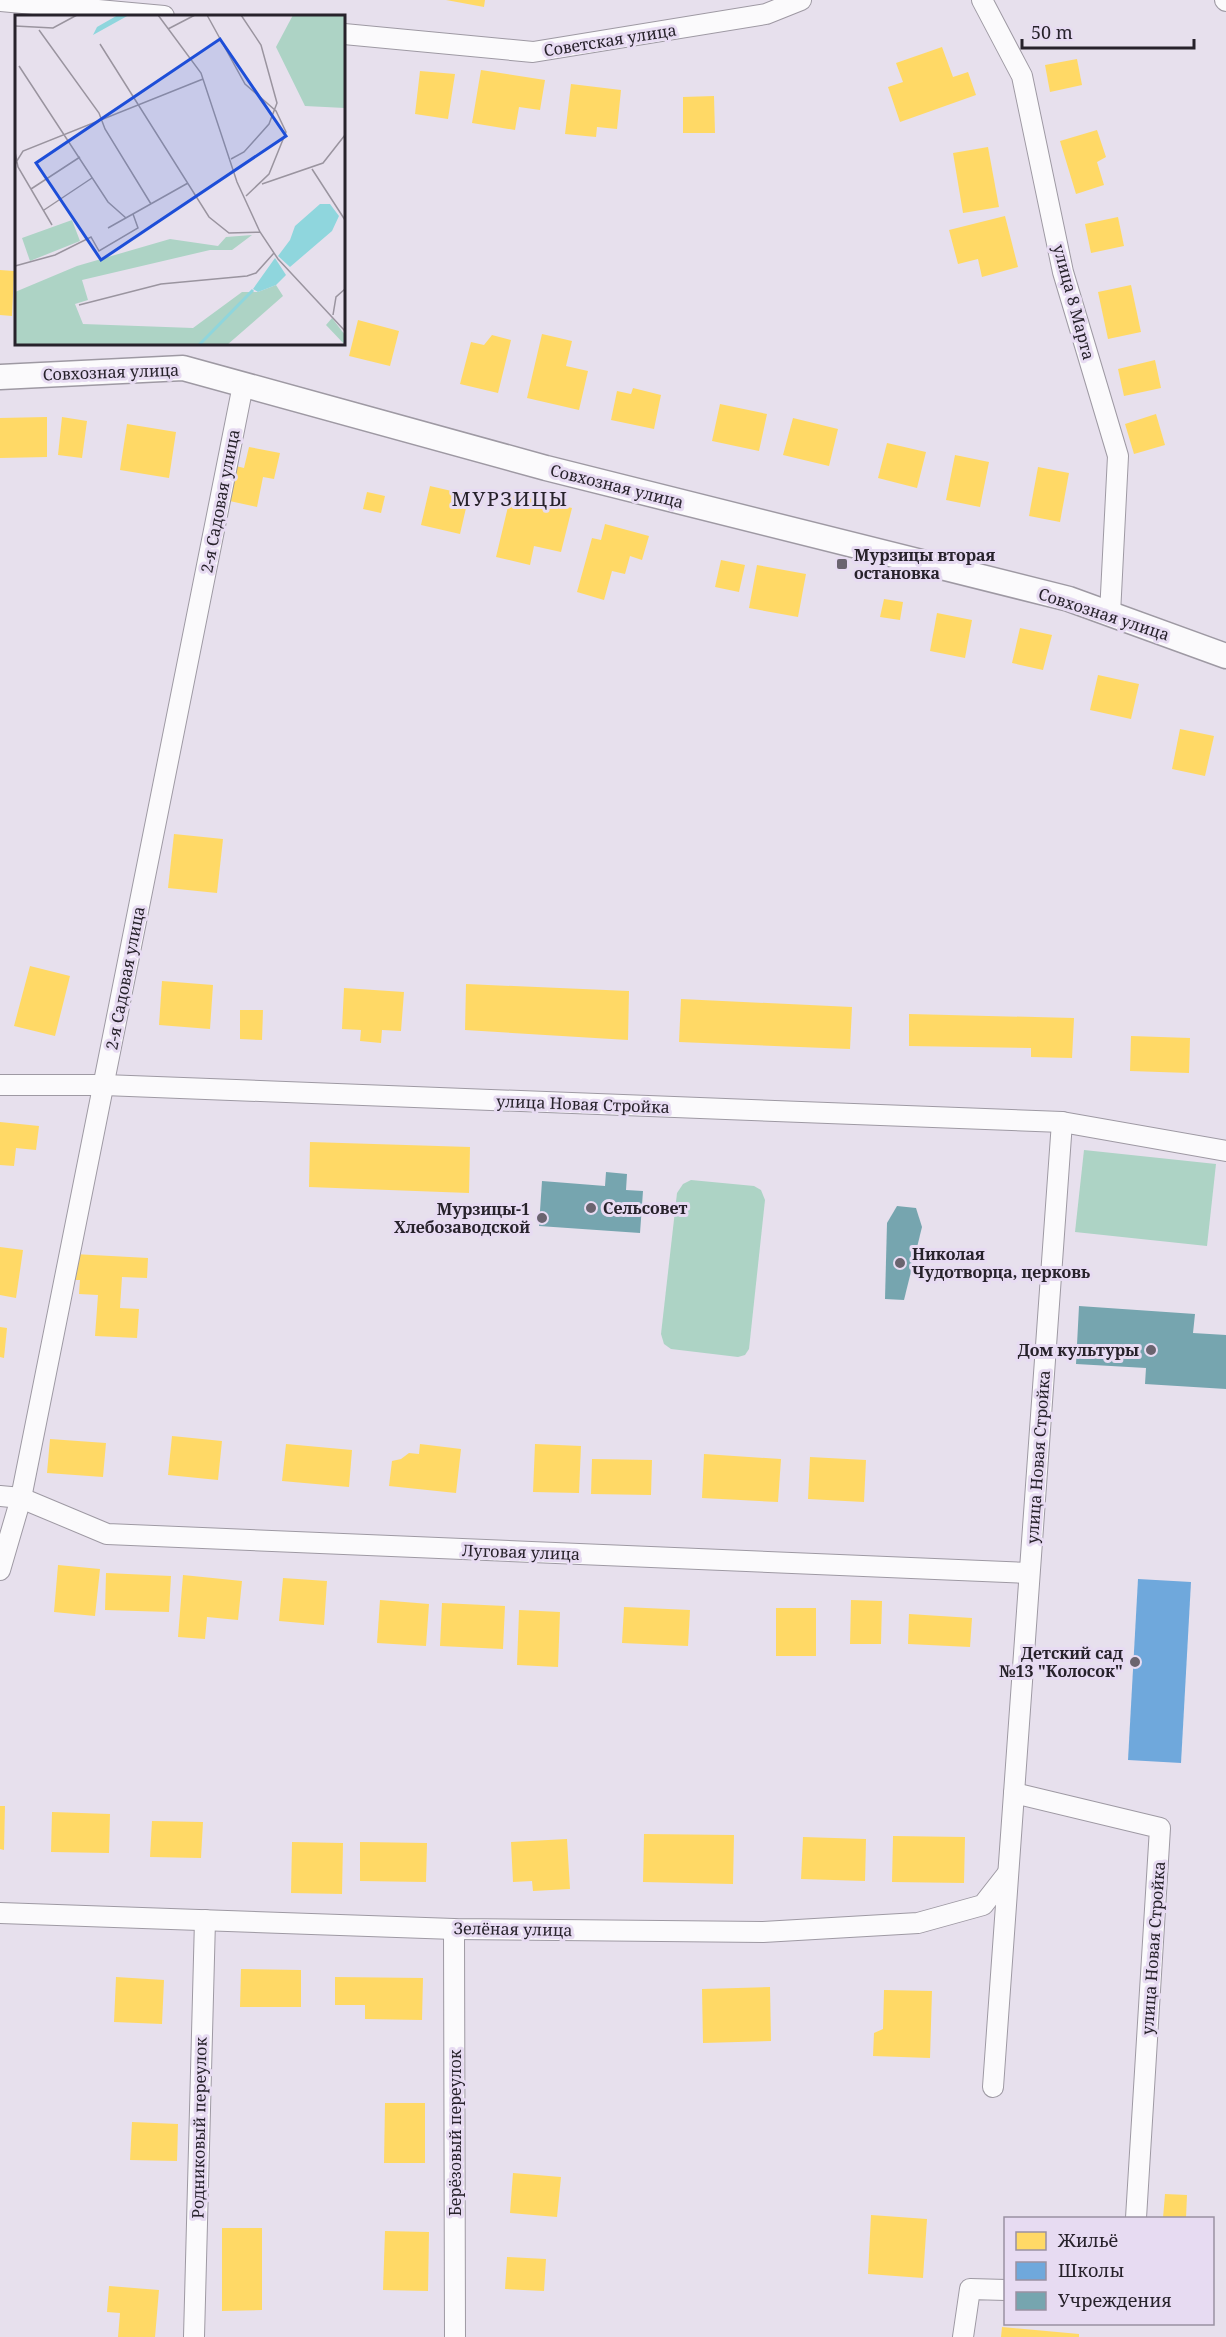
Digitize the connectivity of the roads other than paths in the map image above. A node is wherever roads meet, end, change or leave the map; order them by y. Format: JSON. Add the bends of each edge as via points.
{"nodes":[{"id":1,"x":801,"y":0,"type":"edge"},
{"id":2,"x":982,"y":0,"type":"edge"},
{"id":3,"x":0,"y":1,"type":"edge"},
{"id":4,"x":153,"y":15,"type":"edge"},
{"id":5,"x":345,"y":34,"type":"edge"},
{"id":6,"x":0,"y":376,"type":"edge"},
{"id":7,"x":243,"y":385,"type":"junction"},
{"id":8,"x":1110,"y":614,"type":"junction"},
{"id":9,"x":1226,"y":656,"type":"edge"},
{"id":10,"x":0,"y":1084,"type":"edge"},
{"id":11,"x":104,"y":1085,"type":"junction"},
{"id":12,"x":1062,"y":1122,"type":"junction"},
{"id":13,"x":1226,"y":1150,"type":"edge"},
{"id":14,"x":0,"y":1496,"type":"edge"},
{"id":15,"x":21,"y":1498,"type":"junction"},
{"id":16,"x":0,"y":1570,"type":"edge"},
{"id":17,"x":1029,"y":1573,"type":"junction"},
{"id":18,"x":1014,"y":1793,"type":"junction"},
{"id":19,"x":1008,"y":1873,"type":"junction"},
{"id":20,"x":0,"y":1913,"type":"edge"},
{"id":21,"x":205,"y":1920,"type":"junction"},
{"id":22,"x":454,"y":1929,"type":"junction"},
{"id":23,"x":993,"y":2087,"type":"dead end"},
{"id":24,"x":1136,"y":2217,"type":"edge"},
{"id":25,"x":1004,"y":2290,"type":"edge"},
{"id":26,"x":194,"y":2337,"type":"edge"},
{"id":27,"x":455,"y":2337,"type":"edge"},
{"id":28,"x":963,"y":2337,"type":"edge"}],
"edges":[{"from":1,"to":5,"type":"street","name":"Советская улица","via":[[766,14],[533,52]]},
{"from":2,"to":8,"type":"street","name":"улица 8 Марта","via":[[1022,76],[1063,272],[1118,456]]},
{"from":3,"to":4,"type":"street"},
{"from":6,"to":7,"type":"street","name":"Совхозная улица","via":[[183,368]]},
{"from":7,"to":8,"type":"street","name":"Совхозная улица","via":[[546,468],[1069,599]]},
{"from":7,"to":11,"type":"street","name":"2-я Садовая улица"},
{"from":8,"to":9,"type":"street","name":"Совхозная улица"},
{"from":10,"to":11,"type":"street","name":"улица Новая Стройка"},
{"from":11,"to":12,"type":"street","name":"улица Новая Стройка"},
{"from":11,"to":15,"type":"street","name":"2-я Садовая улица"},
{"from":12,"to":13,"type":"street","name":"улица Новая Стройка"},
{"from":12,"to":17,"type":"street","name":"улица Новая Стройка"},
{"from":14,"to":15,"type":"street","name":"Луговая улица"},
{"from":15,"to":16,"type":"street","name":"2-я Садовая улица"},
{"from":15,"to":17,"type":"street","name":"Луговая улица","via":[[106,1534]]},
{"from":17,"to":18,"type":"street","name":"улица Новая Стройка"},
{"from":18,"to":19,"type":"street","name":"улица Новая Стройка"},
{"from":18,"to":24,"type":"street","name":"улица Новая Стройка","via":[[1160,1828]]},
{"from":19,"to":22,"type":"street","name":"Зелёная улица","via":[[983,1905],[918,1923],[763,1932]]},
{"from":19,"to":23,"type":"street","name":"улица Новая Стройка"},
{"from":20,"to":21,"type":"street","name":"Зелёная улица"},
{"from":21,"to":22,"type":"street","name":"Зелёная улица"},
{"from":21,"to":26,"type":"street","name":"Родниковый переулок"},
{"from":22,"to":27,"type":"street","name":"Берёзовый переулок"},
{"from":25,"to":28,"type":"street","via":[[970,2289]]}]}
